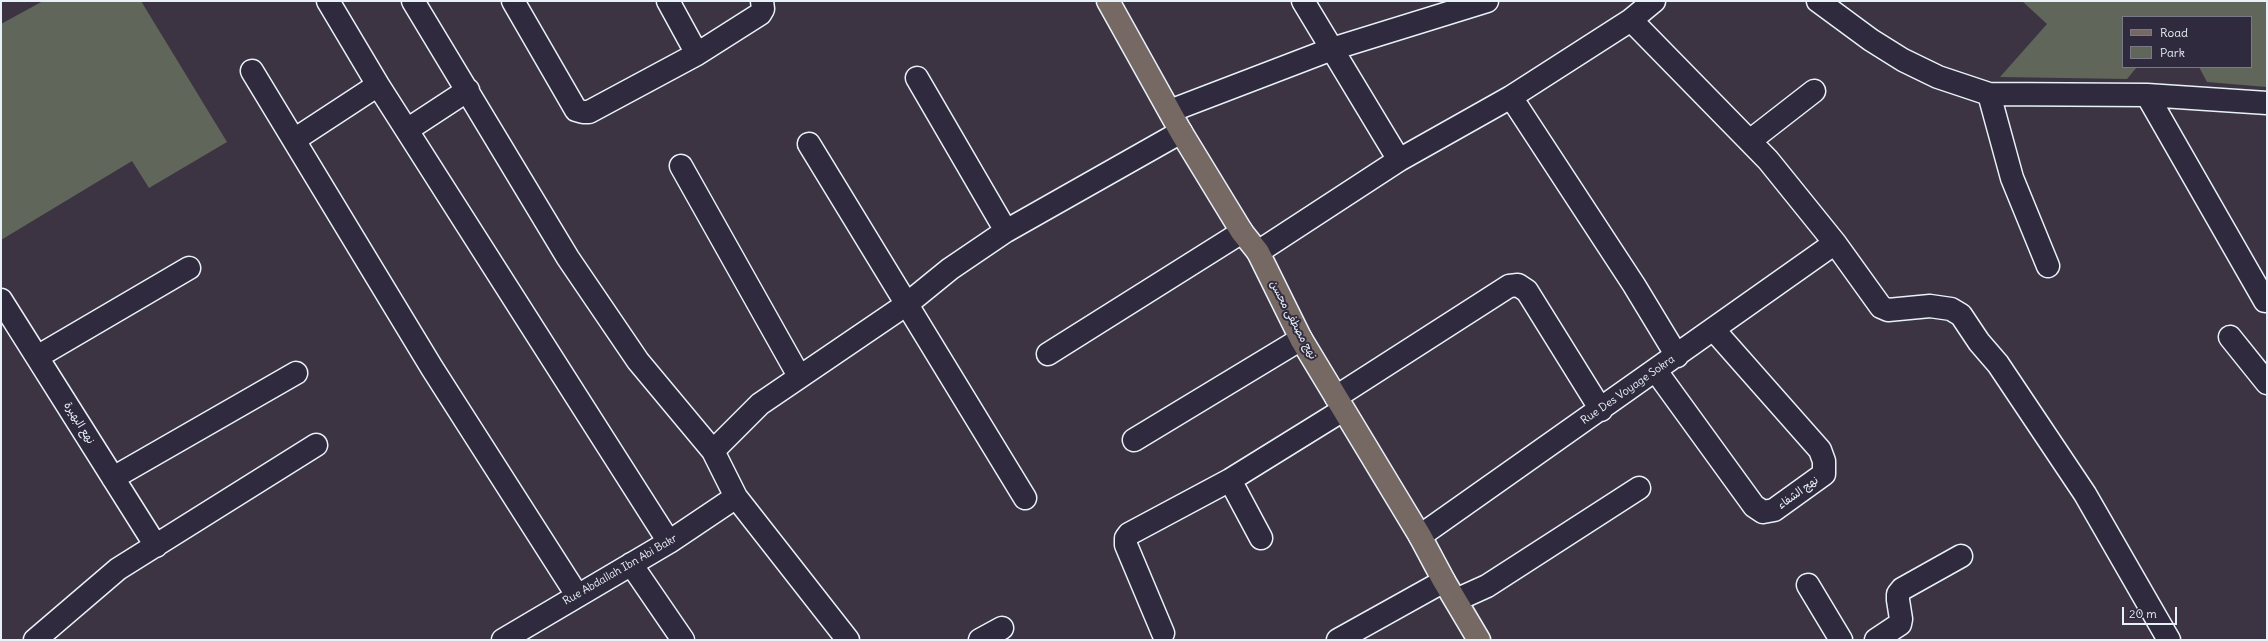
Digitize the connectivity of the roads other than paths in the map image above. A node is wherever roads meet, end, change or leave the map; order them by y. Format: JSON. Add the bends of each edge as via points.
{"nodes":[{"id":1,"x":328,"y":1,"type":"edge"},
{"id":2,"x":413,"y":1,"type":"edge"},
{"id":3,"x":514,"y":1,"type":"edge"},
{"id":4,"x":668,"y":1,"type":"edge"},
{"id":5,"x":762,"y":1,"type":"edge"},
{"id":6,"x":1108,"y":1,"type":"edge"},
{"id":7,"x":1303,"y":1,"type":"edge"},
{"id":8,"x":1486,"y":1,"type":"edge"},
{"id":9,"x":1654,"y":1,"type":"edge"},
{"id":10,"x":1831,"y":4,"type":"edge"},
{"id":11,"x":1632,"y":12,"type":"edge"},
{"id":12,"x":1332,"y":49,"type":"junction"},
{"id":13,"x":697,"y":54,"type":"junction"},
{"id":14,"x":252,"y":71,"type":"dead end"},
{"id":15,"x":917,"y":78,"type":"dead end"},
{"id":16,"x":378,"y":85,"type":"junction"},
{"id":17,"x":468,"y":90,"type":"junction"},
{"id":18,"x":1814,"y":91,"type":"dead end"},
{"id":19,"x":1989,"y":94,"type":"junction"},
{"id":20,"x":2147,"y":95,"type":"junction"},
{"id":21,"x":1511,"y":97,"type":"junction"},
{"id":22,"x":2267,"y":104,"type":"edge"},
{"id":23,"x":1170,"y":111,"type":"junction"},
{"id":24,"x":407,"y":130,"type":"junction"},
{"id":25,"x":1181,"y":132,"type":"junction"},
{"id":26,"x":294,"y":140,"type":"junction"},
{"id":27,"x":1750,"y":140,"type":"junction"},
{"id":28,"x":809,"y":144,"type":"dead end"},
{"id":29,"x":1399,"y":160,"type":"junction"},
{"id":30,"x":681,"y":166,"type":"dead end"},
{"id":31,"x":1006,"y":231,"type":"junction"},
{"id":32,"x":1242,"y":232,"type":"junction"},
{"id":33,"x":1835,"y":243,"type":"junction"},
{"id":34,"x":1258,"y":252,"type":"junction"},
{"id":35,"x":2048,"y":266,"type":"dead end"},
{"id":36,"x":189,"y":268,"type":"dead end"},
{"id":37,"x":2265,"y":301,"type":"dead end"},
{"id":38,"x":907,"y":304,"type":"junction"},
{"id":39,"x":4,"y":312,"type":"edge"},
{"id":40,"x":1714,"y":330,"type":"junction"},
{"id":41,"x":2230,"y":337,"type":"dead end"},
{"id":42,"x":1301,"y":339,"type":"junction"},
{"id":43,"x":1048,"y":354,"type":"dead end"},
{"id":44,"x":1677,"y":356,"type":"junction"},
{"id":45,"x":37,"y":357,"type":"junction"},
{"id":46,"x":1656,"y":371,"type":"junction"},
{"id":47,"x":296,"y":372,"type":"dead end"},
{"id":48,"x":799,"y":376,"type":"junction"},
{"id":49,"x":2267,"y":383,"type":"edge"},
{"id":50,"x":1339,"y":403,"type":"junction"},
{"id":51,"x":1601,"y":410,"type":"junction"},
{"id":52,"x":1134,"y":440,"type":"dead end"},
{"id":53,"x":316,"y":445,"type":"dead end"},
{"id":54,"x":713,"y":452,"type":"junction"},
{"id":55,"x":113,"y":478,"type":"junction"},
{"id":56,"x":1230,"y":480,"type":"junction"},
{"id":57,"x":1639,"y":488,"type":"dead end"},
{"id":58,"x":736,"y":497,"type":"junction"},
{"id":59,"x":1025,"y":498,"type":"dead end"},
{"id":60,"x":1420,"y":536,"type":"junction"},
{"id":61,"x":1261,"y":538,"type":"dead end"},
{"id":62,"x":669,"y":542,"type":"junction"},
{"id":63,"x":156,"y":546,"type":"junction"},
{"id":64,"x":1961,"y":556,"type":"dead end"},
{"id":65,"x":631,"y":564,"type":"junction"},
{"id":66,"x":1444,"y":581,"type":"junction"},
{"id":67,"x":1808,"y":585,"type":"dead end"},
{"id":68,"x":577,"y":595,"type":"junction"},
{"id":69,"x":1456,"y":600,"type":"junction"},
{"id":70,"x":1002,"y":628,"type":"dead end"},
{"id":71,"x":1163,"y":633,"type":"dead end"},
{"id":72,"x":40,"y":639,"type":"edge"},
{"id":73,"x":503,"y":640,"type":"edge"},
{"id":74,"x":683,"y":640,"type":"edge"},
{"id":75,"x":848,"y":640,"type":"edge"},
{"id":76,"x":980,"y":640,"type":"edge"},
{"id":77,"x":1338,"y":640,"type":"edge"},
{"id":78,"x":1479,"y":640,"type":"edge"},
{"id":79,"x":1841,"y":640,"type":"edge"},
{"id":80,"x":1876,"y":640,"type":"edge"},
{"id":81,"x":2169,"y":640,"type":"edge"}],
"edges":[{"from":1,"to":16,"type":"street"},
{"from":2,"to":17,"type":"street"},
{"from":3,"to":13,"type":"street","via":[[576,110],[589,112]]},
{"from":4,"to":13,"type":"street"},
{"from":5,"to":13,"type":"street","via":[[763,8],[760,14]]},
{"from":6,"to":23,"type":"main road","name":"نهج مصطفى محسن"},
{"from":7,"to":12,"type":"street"},
{"from":8,"to":12,"type":"street"},
{"from":9,"to":11,"type":"street"},
{"from":10,"to":19,"type":"street","via":[[1871,40],[1902,60],[1938,77]]},
{"from":11,"to":21,"type":"street"},
{"from":11,"to":27,"type":"street"},
{"from":12,"to":23,"type":"street"},
{"from":12,"to":29,"type":"street"},
{"from":14,"to":26,"type":"street"},
{"from":15,"to":31,"type":"street"},
{"from":16,"to":24,"type":"street"},
{"from":16,"to":26,"type":"street"},
{"from":17,"to":24,"type":"street"},
{"from":17,"to":54,"type":"street","via":[[568,258],[638,361]]},
{"from":18,"to":27,"type":"street"},
{"from":19,"to":20,"type":"street"},
{"from":19,"to":35,"type":"street","via":[[2012,178]]},
{"from":20,"to":22,"type":"street"},
{"from":20,"to":37,"type":"street"},
{"from":21,"to":29,"type":"street"},
{"from":21,"to":44,"type":"street","via":[[1634,285]]},
{"from":23,"to":25,"type":"main road","name":"نهج مصطفى محسن"},
{"from":24,"to":62,"type":"street"},
{"from":25,"to":31,"type":"street"},
{"from":25,"to":32,"type":"main road","name":"نهج مصطفى محسن"},
{"from":26,"to":68,"type":"street","via":[[432,368]]},
{"from":27,"to":33,"type":"street"},
{"from":28,"to":38,"type":"street"},
{"from":29,"to":34,"type":"street"},
{"from":30,"to":48,"type":"street"},
{"from":31,"to":38,"type":"street","via":[[950,269]]},
{"from":32,"to":34,"type":"main road","name":"نهج مصطفى محسن"},
{"from":32,"to":43,"type":"street"},
{"from":33,"to":40,"type":"street","name":"Rue Des Voyage Sokra"},
{"from":33,"to":81,"type":"street","via":[[1881,307],[1888,310],[1930,306],[1952,309],[1961,315],[1998,364],[2085,494]]},
{"from":34,"to":42,"type":"main road","name":"نهج مصطفى محسن"},
{"from":36,"to":45,"type":"street"},
{"from":38,"to":48,"type":"street"},
{"from":38,"to":59,"type":"street"},
{"from":39,"to":45,"type":"street","name":"نهع البهيرة"},
{"from":40,"to":44,"type":"street","name":"Rue Des Voyage Sokra"},
{"from":40,"to":46,"type":"street","name":"نهج الشفاء","via":[[1820,450],[1824,461],[1824,474],[1774,510],[1763,512],[1754,506]]},
{"from":41,"to":49,"type":"street"},
{"from":42,"to":50,"type":"main road","name":"نهج مصطفى محسن"},
{"from":42,"to":52,"type":"street"},
{"from":44,"to":46,"type":"street","name":"Rue Des Voyage Sokra"},
{"from":45,"to":55,"type":"street","name":"نهع البهيرة"},
{"from":46,"to":51,"type":"street","name":"Rue Des Voyage Sokra"},
{"from":47,"to":55,"type":"street"},
{"from":48,"to":54,"type":"street","via":[[760,404]]},
{"from":50,"to":51,"type":"street","via":[[1509,286],[1518,285],[1527,291]]},
{"from":50,"to":56,"type":"street"},
{"from":50,"to":60,"type":"main road","name":"نهج مصطفى محسن"},
{"from":51,"to":60,"type":"street","name":"Rue Des Voyage Sokra"},
{"from":53,"to":63,"type":"street"},
{"from":54,"to":58,"type":"street"},
{"from":55,"to":63,"type":"street","name":"نهع البهيرة"},
{"from":56,"to":61,"type":"street"},
{"from":56,"to":71,"type":"street","via":[[1129,534],[1126,538],[1126,545]]},
{"from":57,"to":69,"type":"street","via":[[1487,586]]},
{"from":58,"to":62,"type":"street","name":"Rue Abdallah Ibn Abi Bakr"},
{"from":58,"to":75,"type":"street"},
{"from":60,"to":66,"type":"main road","name":"نهج مصطفى محسن"},
{"from":62,"to":65,"type":"street","name":"Rue Abdallah Ibn Abi Bakr"},
{"from":63,"to":72,"type":"street","via":[[118,569]]},
{"from":64,"to":80,"type":"street","via":[[1902,589],[1898,594],[1900,624]]},
{"from":65,"to":68,"type":"street","name":"Rue Abdallah Ibn Abi Bakr"},
{"from":65,"to":74,"type":"street"},
{"from":66,"to":69,"type":"main road","name":"نهج مصطفى محسن"},
{"from":66,"to":77,"type":"street"},
{"from":67,"to":79,"type":"street"},
{"from":68,"to":73,"type":"street","name":"Rue Abdallah Ibn Abi Bakr"},
{"from":69,"to":78,"type":"main road","name":"نهج مصطفى محسن"},
{"from":70,"to":76,"type":"street"}]}
